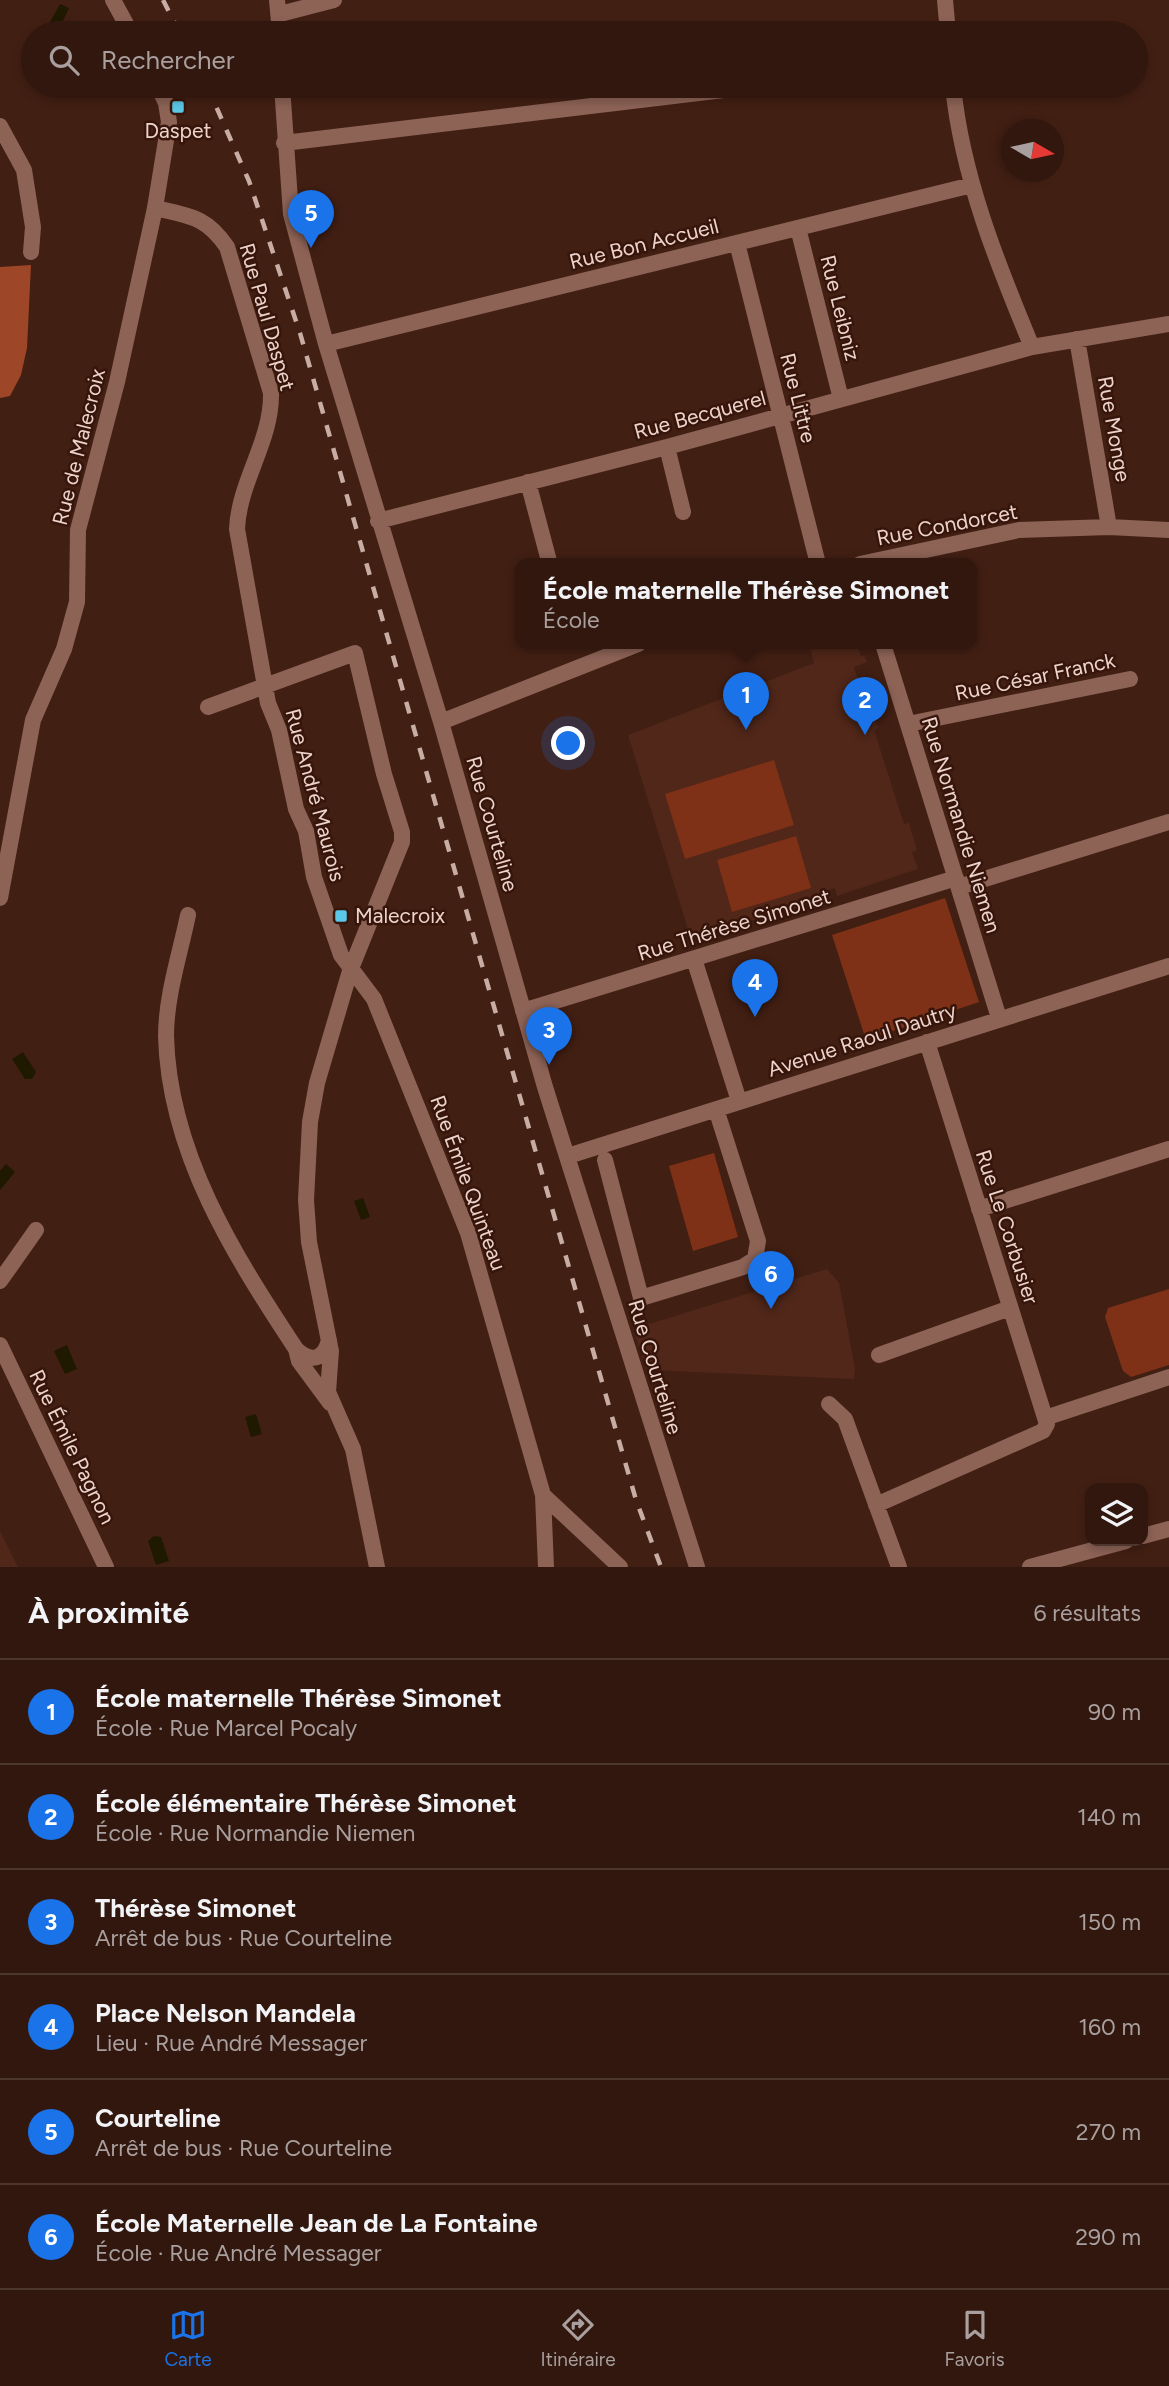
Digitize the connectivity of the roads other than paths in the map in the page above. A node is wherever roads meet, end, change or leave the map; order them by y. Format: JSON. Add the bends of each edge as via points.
{"nodes":[{"id":1,"x":113,"y":0,"type":"edge"},
{"id":2,"x":334,"y":0,"type":"edge"},
{"id":3,"x":945,"y":0,"type":"edge"},
{"id":4,"x":279,"y":7,"type":"edge"},
{"id":5,"x":124,"y":21,"type":"edge"},
{"id":6,"x":947,"y":21,"type":"edge"},
{"id":7,"x":164,"y":98,"type":"edge"},
{"id":8,"x":282,"y":98,"type":"edge"},
{"id":9,"x":657,"y":98,"type":"edge"},
{"id":10,"x":954,"y":98,"type":"edge"},
{"id":11,"x":0,"y":126,"type":"edge"},
{"id":12,"x":284,"y":143,"type":"junction"},
{"id":13,"x":972,"y":185,"type":"junction"},
{"id":14,"x":155,"y":208,"type":"junction"},
{"id":15,"x":798,"y":228,"type":"junction"},
{"id":16,"x":737,"y":243,"type":"junction"},
{"id":17,"x":31,"y":252,"type":"dead end"},
{"id":18,"x":1169,"y":324,"type":"edge"},
{"id":19,"x":1077,"y":339,"type":"junction"},
{"id":20,"x":326,"y":344,"type":"junction"},
{"id":21,"x":1032,"y":346,"type":"junction"},
{"id":22,"x":841,"y":400,"type":"junction"},
{"id":23,"x":780,"y":415,"type":"junction"},
{"id":24,"x":667,"y":447,"type":"junction"},
{"id":25,"x":528,"y":482,"type":"junction"},
{"id":26,"x":683,"y":512,"type":"dead end"},
{"id":27,"x":378,"y":521,"type":"junction"},
{"id":28,"x":1110,"y":527,"type":"junction"},
{"id":29,"x":1169,"y":530,"type":"edge"},
{"id":30,"x":547,"y":558,"type":"edge"},
{"id":31,"x":816,"y":558,"type":"edge"},
{"id":32,"x":888,"y":558,"type":"edge"},
{"id":33,"x":625,"y":649,"type":"edge"},
{"id":34,"x":885,"y":649,"type":"edge"},
{"id":35,"x":1130,"y":679,"type":"dead end"},
{"id":36,"x":264,"y":685,"type":"junction"},
{"id":37,"x":208,"y":707,"type":"dead end"},
{"id":38,"x":441,"y":722,"type":"junction"},
{"id":39,"x":908,"y":724,"type":"junction"},
{"id":40,"x":1169,"y":822,"type":"edge"},
{"id":41,"x":957,"y":882,"type":"junction"},
{"id":42,"x":0,"y":898,"type":"edge"},
{"id":43,"x":188,"y":915,"type":"dead end"},
{"id":44,"x":688,"y":960,"type":"junction"},
{"id":45,"x":1169,"y":966,"type":"edge"},
{"id":46,"x":350,"y":971,"type":"junction"},
{"id":47,"x":523,"y":1011,"type":"junction"},
{"id":48,"x":999,"y":1018,"type":"junction"},
{"id":49,"x":927,"y":1042,"type":"junction"},
{"id":50,"x":739,"y":1101,"type":"junction"},
{"id":51,"x":716,"y":1109,"type":"junction"},
{"id":52,"x":1169,"y":1149,"type":"edge"},
{"id":53,"x":568,"y":1156,"type":"junction"},
{"id":54,"x":606,"y":1160,"type":"dead end"},
{"id":55,"x":979,"y":1209,"type":"junction"},
{"id":56,"x":36,"y":1230,"type":"dead end"},
{"id":57,"x":0,"y":1281,"type":"edge"},
{"id":58,"x":1010,"y":1308,"type":"junction"},
{"id":59,"x":329,"y":1340,"type":"junction"},
{"id":60,"x":0,"y":1345,"type":"edge"},
{"id":61,"x":296,"y":1349,"type":"junction"},
{"id":62,"x":878,"y":1355,"type":"dead end"},
{"id":63,"x":1169,"y":1377,"type":"edge"},
{"id":64,"x":829,"y":1405,"type":"dead end"},
{"id":65,"x":333,"y":1406,"type":"junction"},
{"id":66,"x":1046,"y":1421,"type":"junction"},
{"id":67,"x":543,"y":1495,"type":"junction"},
{"id":68,"x":876,"y":1504,"type":"junction"},
{"id":69,"x":1169,"y":1529,"type":"edge"},
{"id":70,"x":1148,"y":1535,"type":"edge"},
{"id":71,"x":1108,"y":1546,"type":"edge"},
{"id":72,"x":106,"y":1567,"type":"edge"},
{"id":73,"x":377,"y":1567,"type":"edge"},
{"id":74,"x":546,"y":1567,"type":"edge"},
{"id":75,"x":620,"y":1567,"type":"edge"},
{"id":76,"x":696,"y":1567,"type":"edge"},
{"id":77,"x":899,"y":1567,"type":"edge"},
{"id":78,"x":1030,"y":1567,"type":"edge"}],
"edges":[{"from":1,"to":5,"type":"street"},
{"from":2,"to":4,"type":"street"},
{"from":3,"to":6,"type":"street"},
{"from":7,"to":14,"type":"street","name":"Rue de Malecroix","via":[[169,122]]},
{"from":8,"to":12,"type":"street","name":"Rue Courteline"},
{"from":9,"to":12,"type":"street"},
{"from":10,"to":13,"type":"street"},
{"from":11,"to":17,"type":"street","via":[[24,170],[33,226]]},
{"from":12,"to":20,"type":"street","name":"Rue Courteline","via":[[290,214]]},
{"from":13,"to":15,"type":"street","name":"Rue Bon Accueil"},
{"from":13,"to":21,"type":"street"},
{"from":14,"to":36,"type":"street","name":"Rue Paul Daspet","via":[[214,228],[227,247],[271,393],[271,414],[238,506],[237,529]]},
{"from":14,"to":42,"type":"street","name":"Rue de Malecroix","via":[[117,382],[78,530],[77,602],[64,649],[33,720]]},
{"from":15,"to":16,"type":"street","name":"Rue Bon Accueil"},
{"from":15,"to":22,"type":"street","name":"Rue Leibniz"},
{"from":16,"to":20,"type":"street","name":"Rue Bon Accueil"},
{"from":16,"to":23,"type":"street","name":"Rue Littre"},
{"from":18,"to":19,"type":"street","name":"Rue Becquerel"},
{"from":19,"to":21,"type":"street","name":"Rue Becquerel"},
{"from":19,"to":28,"type":"street","name":"Rue Monge"},
{"from":20,"to":27,"type":"street","name":"Rue Courteline"},
{"from":21,"to":22,"type":"street","name":"Rue Becquerel"},
{"from":22,"to":23,"type":"street","name":"Rue Becquerel"},
{"from":23,"to":24,"type":"street","name":"Rue Becquerel"},
{"from":23,"to":31,"type":"street","name":"Rue Littre"},
{"from":24,"to":25,"type":"street","name":"Rue Becquerel"},
{"from":24,"to":26,"type":"street"},
{"from":25,"to":27,"type":"street","name":"Rue Becquerel"},
{"from":25,"to":30,"type":"street"},
{"from":27,"to":38,"type":"street","name":"Rue Courteline"},
{"from":28,"to":29,"type":"street","name":"Rue Condorcet"},
{"from":28,"to":32,"type":"street","name":"Rue Condorcet","via":[[1019,530]]},
{"from":33,"to":38,"type":"street"},
{"from":34,"to":39,"type":"street","name":"Rue Normandie Niemen"},
{"from":35,"to":39,"type":"street","name":"Rue César Franck"},
{"from":36,"to":37,"type":"street"},
{"from":36,"to":46,"type":"street","name":"Rue André Maurois","via":[[296,809],[306,831],[314,877]]},
{"from":36,"to":46,"type":"street","via":[[355,653],[402,832],[389,877]]},
{"from":38,"to":47,"type":"street","name":"Rue Courteline"},
{"from":39,"to":41,"type":"street","name":"Rue Normandie Niemen"},
{"from":40,"to":41,"type":"street","name":"Rue Thérèse Simonet"},
{"from":41,"to":44,"type":"street","name":"Rue Thérèse Simonet"},
{"from":41,"to":48,"type":"street","name":"Rue Normandie Niemen"},
{"from":43,"to":61,"type":"street","via":[[166,1035],[179,1118],[203,1190],[249,1277]]},
{"from":44,"to":47,"type":"street","name":"Rue Thérèse Simonet"},
{"from":44,"to":50,"type":"street"},
{"from":45,"to":48,"type":"street","name":"Avenue Raoul Dautry"},
{"from":46,"to":59,"type":"street","via":[[317,1083],[306,1163],[309,1242]]},
{"from":46,"to":67,"type":"street","name":"Rue Émile Quinteau","via":[[374,999],[457,1202]]},
{"from":47,"to":53,"type":"street","name":"Rue Courteline"},
{"from":48,"to":49,"type":"street","name":"Avenue Raoul Dautry"},
{"from":49,"to":50,"type":"street","name":"Avenue Raoul Dautry"},
{"from":49,"to":55,"type":"street","name":"Rue Le Corbusier"},
{"from":50,"to":51,"type":"street","name":"Avenue Raoul Dautry"},
{"from":51,"to":53,"type":"street","name":"Avenue Raoul Dautry"},
{"from":51,"to":54,"type":"street","via":[[758,1241],[755,1259],[743,1267],[641,1298]]},
{"from":52,"to":55,"type":"street"},
{"from":53,"to":76,"type":"street","name":"Rue Courteline"},
{"from":55,"to":58,"type":"street","name":"Rue Le Corbusier"},
{"from":56,"to":57,"type":"street"},
{"from":58,"to":62,"type":"street"},
{"from":58,"to":66,"type":"street","name":"Rue Le Corbusier"},
{"from":59,"to":61,"type":"street","via":[[317,1359]]},
{"from":59,"to":65,"type":"street","via":[[328,1392]]},
{"from":60,"to":72,"type":"street","name":"Rue Émile Pagnon"},
{"from":61,"to":65,"type":"street"},
{"from":63,"to":66,"type":"street"},
{"from":64,"to":68,"type":"street","via":[[845,1419]]},
{"from":65,"to":73,"type":"street","via":[[353,1449]]},
{"from":66,"to":68,"type":"street","via":[[1042,1431]]},
{"from":67,"to":74,"type":"street","name":"Rue Émile Quinteau"},
{"from":67,"to":75,"type":"street"},
{"from":68,"to":77,"type":"street"},
{"from":69,"to":70,"type":"street"},
{"from":71,"to":78,"type":"street"}]}
